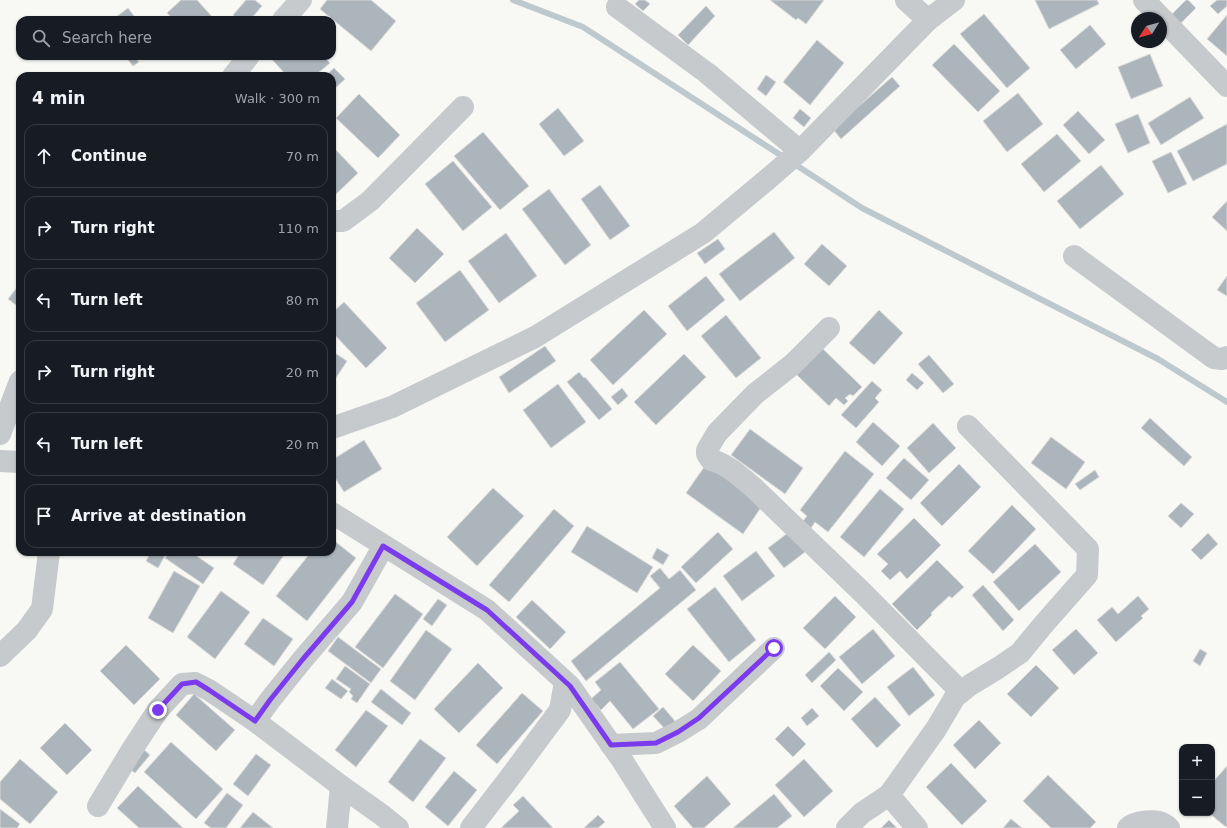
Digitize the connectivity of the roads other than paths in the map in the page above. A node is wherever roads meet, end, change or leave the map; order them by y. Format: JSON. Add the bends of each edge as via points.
{"nodes":[{"id":1,"x":301,"y":0,"type":"edge"},
{"id":2,"x":906,"y":0,"type":"edge"},
{"id":3,"x":954,"y":0,"type":"edge"},
{"id":4,"x":1144,"y":0,"type":"edge"},
{"id":5,"x":617,"y":7,"type":"dead end"},
{"id":6,"x":287,"y":16,"type":"edge"},
{"id":7,"x":928,"y":20,"type":"junction"},
{"id":8,"x":246,"y":60,"type":"edge"},
{"id":9,"x":236,"y":72,"type":"edge"},
{"id":10,"x":1227,"y":86,"type":"edge"},
{"id":11,"x":463,"y":108,"type":"dead end"},
{"id":12,"x":800,"y":151,"type":"junction"},
{"id":13,"x":336,"y":221,"type":"edge"},
{"id":14,"x":1074,"y":256,"type":"dead end"},
{"id":15,"x":829,"y":328,"type":"dead end"},
{"id":16,"x":1227,"y":357,"type":"edge"},
{"id":17,"x":16,"y":392,"type":"edge"},
{"id":18,"x":968,"y":426,"type":"dead end"},
{"id":19,"x":336,"y":427,"type":"edge"},
{"id":20,"x":0,"y":434,"type":"edge"},
{"id":21,"x":0,"y":461,"type":"edge"},
{"id":22,"x":16,"y":462,"type":"edge"},
{"id":23,"x":336,"y":516,"type":"edge"},
{"id":24,"x":383,"y":546,"type":"junction"},
{"id":25,"x":49,"y":556,"type":"edge"},
{"id":26,"x":774,"y":648,"type":"dead end"},
{"id":27,"x":0,"y":656,"type":"edge"},
{"id":28,"x":565,"y":682,"type":"junction"},
{"id":29,"x":961,"y":692,"type":"junction"},
{"id":30,"x":581,"y":703,"type":"junction"},
{"id":31,"x":560,"y":710,"type":"junction"},
{"id":32,"x":255,"y":721,"type":"junction"},
{"id":33,"x":611,"y":745,"type":"junction"},
{"id":34,"x":341,"y":786,"type":"junction"},
{"id":35,"x":889,"y":795,"type":"junction"},
{"id":36,"x":98,"y":806,"type":"dead end"},
{"id":37,"x":337,"y":828,"type":"edge"},
{"id":38,"x":398,"y":828,"type":"edge"},
{"id":39,"x":471,"y":828,"type":"edge"},
{"id":40,"x":665,"y":828,"type":"edge"},
{"id":41,"x":846,"y":828,"type":"edge"},
{"id":42,"x":916,"y":828,"type":"edge"},
{"id":43,"x":1128,"y":828,"type":"edge"},
{"id":44,"x":1169,"y":828,"type":"edge"}],
"edges":[{"from":1,"to":6,"type":"street"},
{"from":2,"to":7,"type":"street"},
{"from":3,"to":7,"type":"street"},
{"from":4,"to":10,"type":"street"},
{"from":5,"to":12,"type":"street","via":[[707,73]]},
{"from":7,"to":12,"type":"street"},
{"from":8,"to":9,"type":"street"},
{"from":11,"to":13,"type":"street","via":[[370,201],[343,221]]},
{"from":12,"to":19,"type":"street","via":[[703,233],[535,337],[392,407]]},
{"from":14,"to":16,"type":"street","via":[[1214,358]]},
{"from":15,"to":29,"type":"street","via":[[793,364],[755,394],[717,433],[707,454],[711,460],[734,472],[760,493]]},
{"from":17,"to":20,"type":"street"},
{"from":18,"to":29,"type":"street","via":[[1088,549],[1087,575],[1020,653]]},
{"from":21,"to":22,"type":"street"},
{"from":23,"to":24,"type":"street"},
{"from":24,"to":28,"type":"street","via":[[487,610]]},
{"from":24,"to":32,"type":"street","via":[[352,602]]},
{"from":25,"to":27,"type":"street","via":[[42,609],[27,630]]},
{"from":26,"to":33,"type":"street","via":[[699,718],[678,732],[656,743]]},
{"from":28,"to":30,"type":"street"},
{"from":28,"to":31,"type":"street"},
{"from":29,"to":35,"type":"street","via":[[955,697],[936,729]]},
{"from":30,"to":31,"type":"street"},
{"from":30,"to":33,"type":"street"},
{"from":31,"to":39,"type":"street"},
{"from":32,"to":34,"type":"street"},
{"from":32,"to":36,"type":"street","via":[[196,682],[182,684],[158,710]]},
{"from":33,"to":40,"type":"street"},
{"from":34,"to":37,"type":"street"},
{"from":34,"to":38,"type":"street"},
{"from":35,"to":41,"type":"street","via":[[862,813]]},
{"from":35,"to":42,"type":"street"},
{"from":43,"to":44,"type":"street","via":[[1146,821],[1163,823]]}]}
